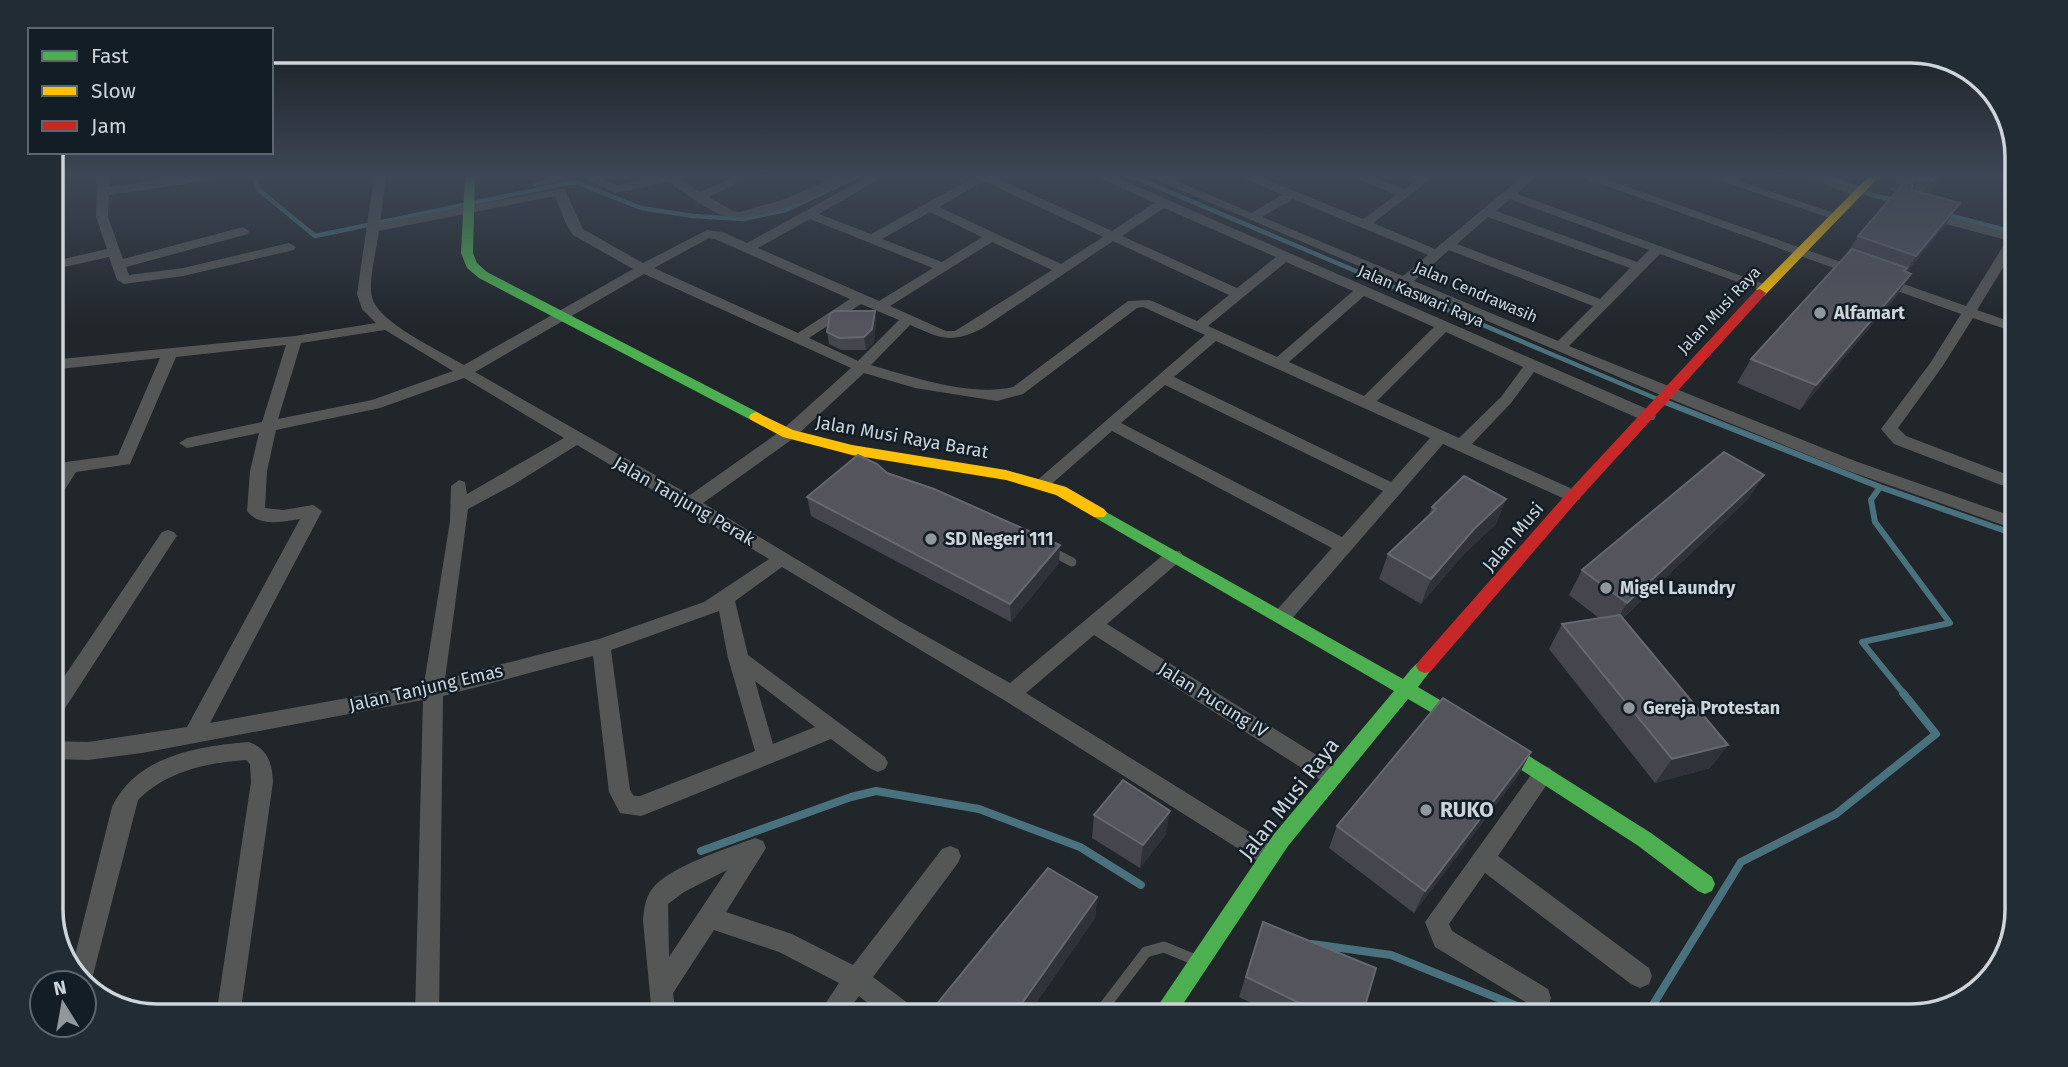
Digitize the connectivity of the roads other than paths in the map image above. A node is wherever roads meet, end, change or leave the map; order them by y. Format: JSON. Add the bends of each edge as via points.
{"nodes":[{"id":1,"x":105,"y":226,"type":"edge"},
{"id":2,"x":375,"y":226,"type":"edge"},
{"id":3,"x":467,"y":226,"type":"edge"},
{"id":4,"x":573,"y":226,"type":"edge"},
{"id":5,"x":787,"y":226,"type":"edge"},
{"id":6,"x":838,"y":226,"type":"edge"},
{"id":7,"x":896,"y":226,"type":"edge"},
{"id":8,"x":970,"y":226,"type":"edge"},
{"id":9,"x":1090,"y":226,"type":"edge"},
{"id":10,"x":1128,"y":226,"type":"edge"},
{"id":11,"x":1217,"y":226,"type":"edge"},
{"id":12,"x":1270,"y":226,"type":"edge"},
{"id":13,"x":1370,"y":226,"type":"edge"},
{"id":14,"x":1472,"y":226,"type":"edge"},
{"id":15,"x":1524,"y":226,"type":"edge"},
{"id":16,"x":1596,"y":226,"type":"edge"},
{"id":17,"x":1728,"y":226,"type":"edge"},
{"id":18,"x":1824,"y":226,"type":"edge"},
{"id":19,"x":1966,"y":226,"type":"edge"},
{"id":20,"x":243,"y":231,"type":"dead end"},
{"id":21,"x":993,"y":236,"type":"junction"},
{"id":22,"x":1112,"y":236,"type":"junction"},
{"id":23,"x":2005,"y":236,"type":"edge"},
{"id":24,"x":872,"y":239,"type":"junction"},
{"id":25,"x":289,"y":247,"type":"dead end"},
{"id":26,"x":748,"y":248,"type":"junction"},
{"id":27,"x":1658,"y":248,"type":"junction"},
{"id":28,"x":1442,"y":249,"type":"junction"},
{"id":29,"x":113,"y":251,"type":"junction"},
{"id":30,"x":1800,"y":251,"type":"junction"},
{"id":31,"x":1285,"y":256,"type":"junction"},
{"id":32,"x":2005,"y":256,"type":"edge"},
{"id":33,"x":63,"y":263,"type":"edge"},
{"id":34,"x":118,"y":265,"type":"junction"},
{"id":35,"x":943,"y":267,"type":"junction"},
{"id":36,"x":1639,"y":267,"type":"junction"},
{"id":37,"x":642,"y":268,"type":"junction"},
{"id":38,"x":1062,"y":270,"type":"junction"},
{"id":39,"x":1405,"y":281,"type":"junction"},
{"id":40,"x":1765,"y":288,"type":"junction"},
{"id":41,"x":1363,"y":290,"type":"junction"},
{"id":42,"x":1238,"y":294,"type":"junction"},
{"id":43,"x":859,"y":299,"type":"junction"},
{"id":44,"x":1601,"y":304,"type":"junction"},
{"id":45,"x":879,"y":307,"type":"junction"},
{"id":46,"x":1969,"y":312,"type":"junction"},
{"id":47,"x":559,"y":315,"type":"junction"},
{"id":48,"x":908,"y":319,"type":"junction"},
{"id":49,"x":387,"y":325,"type":"junction"},
{"id":50,"x":2005,"y":325,"type":"edge"},
{"id":51,"x":1199,"y":326,"type":"junction"},
{"id":52,"x":1444,"y":326,"type":"junction"},
{"id":53,"x":1216,"y":333,"type":"junction"},
{"id":54,"x":295,"y":340,"type":"junction"},
{"id":55,"x":797,"y":340,"type":"junction"},
{"id":56,"x":1561,"y":346,"type":"junction"},
{"id":57,"x":170,"y":353,"type":"junction"},
{"id":58,"x":1280,"y":362,"type":"junction"},
{"id":59,"x":1533,"y":363,"type":"junction"},
{"id":60,"x":63,"y":364,"type":"edge"},
{"id":61,"x":860,"y":367,"type":"junction"},
{"id":62,"x":464,"y":372,"type":"junction"},
{"id":63,"x":1164,"y":378,"type":"junction"},
{"id":64,"x":1666,"y":394,"type":"junction"},
{"id":65,"x":1367,"y":402,"type":"junction"},
{"id":66,"x":1650,"y":414,"type":"junction"},
{"id":67,"x":1110,"y":424,"type":"junction"},
{"id":68,"x":270,"y":425,"type":"junction"},
{"id":69,"x":788,"y":434,"type":"junction"},
{"id":70,"x":1441,"y":436,"type":"junction"},
{"id":71,"x":576,"y":438,"type":"junction"},
{"id":72,"x":187,"y":443,"type":"dead end"},
{"id":73,"x":1462,"y":445,"type":"junction"},
{"id":74,"x":69,"y":468,"type":"junction"},
{"id":75,"x":63,"y":469,"type":"edge"},
{"id":76,"x":63,"y":478,"type":"edge"},
{"id":77,"x":2005,"y":480,"type":"edge"},
{"id":78,"x":1042,"y":483,"type":"junction"},
{"id":79,"x":1394,"y":490,"type":"junction"},
{"id":80,"x":1573,"y":496,"type":"junction"},
{"id":81,"x":691,"y":503,"type":"junction"},
{"id":82,"x":2005,"y":520,"type":"edge"},
{"id":83,"x":168,"y":536,"type":"dead end"},
{"id":84,"x":1036,"y":543,"type":"edge"},
{"id":85,"x":1344,"y":546,"type":"junction"},
{"id":86,"x":1174,"y":556,"type":"junction"},
{"id":87,"x":781,"y":559,"type":"junction"},
{"id":88,"x":1072,"y":562,"type":"dead end"},
{"id":89,"x":725,"y":599,"type":"junction"},
{"id":90,"x":1282,"y":617,"type":"junction"},
{"id":91,"x":1094,"y":625,"type":"junction"},
{"id":92,"x":601,"y":646,"type":"junction"},
{"id":93,"x":738,"y":658,"type":"junction"},
{"id":94,"x":1406,"y":688,"type":"junction"},
{"id":95,"x":433,"y":690,"type":"junction"},
{"id":96,"x":1011,"y":694,"type":"junction"},
{"id":97,"x":63,"y":695,"type":"edge"},
{"id":98,"x":831,"y":730,"type":"junction"},
{"id":99,"x":193,"y":735,"type":"junction"},
{"id":100,"x":63,"y":750,"type":"edge"},
{"id":101,"x":767,"y":756,"type":"junction"},
{"id":102,"x":878,"y":763,"type":"dead end"},
{"id":103,"x":1543,"y":774,"type":"junction"},
{"id":104,"x":1332,"y":776,"type":"junction"},
{"id":105,"x":950,"y":856,"type":"dead end"},
{"id":106,"x":1269,"y":856,"type":"junction"},
{"id":107,"x":1483,"y":858,"type":"junction"},
{"id":108,"x":1705,"y":884,"type":"dead end"},
{"id":109,"x":708,"y":917,"type":"junction"},
{"id":110,"x":1198,"y":962,"type":"junction"},
{"id":111,"x":83,"y":968,"type":"edge"},
{"id":112,"x":1640,"y":976,"type":"dead end"},
{"id":113,"x":858,"y":980,"type":"junction"},
{"id":114,"x":662,"y":989,"type":"junction"},
{"id":115,"x":1539,"y":998,"type":"dead end"},
{"id":116,"x":230,"y":1004,"type":"edge"},
{"id":117,"x":427,"y":1004,"type":"edge"},
{"id":118,"x":663,"y":1004,"type":"edge"},
{"id":119,"x":839,"y":1004,"type":"edge"},
{"id":120,"x":889,"y":1004,"type":"edge"},
{"id":121,"x":1106,"y":1004,"type":"edge"},
{"id":122,"x":1170,"y":1004,"type":"edge"}],
"edges":[{"from":1,"to":29,"type":"street"},
{"from":2,"to":49,"type":"street","name":"Jalan Tanjung Perak","via":[[365,302]]},
{"from":3,"to":47,"type":"street","name":"Jalan Musi Raya Barat","via":[[471,265]]},
{"from":4,"to":37,"type":"street"},
{"from":5,"to":26,"type":"street"},
{"from":6,"to":24,"type":"street"},
{"from":7,"to":24,"type":"street"},
{"from":8,"to":21,"type":"street"},
{"from":9,"to":22,"type":"street"},
{"from":10,"to":22,"type":"street"},
{"from":11,"to":31,"type":"street","name":"Jalan Kaswari Raya"},
{"from":12,"to":39,"type":"street","name":"Jalan Cendrawasih"},
{"from":13,"to":28,"type":"street"},
{"from":14,"to":28,"type":"street"},
{"from":15,"to":36,"type":"street"},
{"from":16,"to":27,"type":"street"},
{"from":17,"to":30,"type":"street"},
{"from":18,"to":30,"type":"street","name":"Jalan Musi Raya"},
{"from":19,"to":23,"type":"street"},
{"from":20,"to":34,"type":"street"},
{"from":21,"to":35,"type":"street"},
{"from":21,"to":38,"type":"street"},
{"from":22,"to":38,"type":"street"},
{"from":22,"to":42,"type":"street"},
{"from":24,"to":35,"type":"street"},
{"from":25,"to":34,"type":"street","via":[[143,280],[122,279]]},
{"from":26,"to":37,"type":"street","via":[[707,234]]},
{"from":26,"to":43,"type":"street"},
{"from":27,"to":36,"type":"street"},
{"from":27,"to":40,"type":"street"},
{"from":28,"to":39,"type":"street"},
{"from":28,"to":44,"type":"street"},
{"from":29,"to":33,"type":"street"},
{"from":29,"to":34,"type":"street"},
{"from":30,"to":40,"type":"street","name":"Jalan Musi Raya"},
{"from":30,"to":46,"type":"street"},
{"from":31,"to":41,"type":"street","name":"Jalan Kaswari Raya"},
{"from":31,"to":42,"type":"street"},
{"from":32,"to":46,"type":"street"},
{"from":35,"to":45,"type":"street"},
{"from":36,"to":44,"type":"street"},
{"from":37,"to":47,"type":"street"},
{"from":37,"to":55,"type":"street"},
{"from":38,"to":48,"type":"street","via":[[958,335],[944,335]]},
{"from":39,"to":56,"type":"street","name":"Jalan Cendrawasih"},
{"from":40,"to":64,"type":"street","name":"Jalan Musi Raya"},
{"from":41,"to":52,"type":"street","name":"Jalan Kaswari Raya"},
{"from":41,"to":58,"type":"street"},
{"from":42,"to":51,"type":"street"},
{"from":43,"to":45,"type":"street"},
{"from":43,"to":55,"type":"street"},
{"from":44,"to":56,"type":"street"},
{"from":45,"to":48,"type":"street"},
{"from":46,"to":50,"type":"street"},
{"from":46,"to":77,"type":"street","via":[[1889,429],[1900,440]]},
{"from":47,"to":62,"type":"street"},
{"from":47,"to":69,"type":"street","name":"Jalan Musi Raya Barat"},
{"from":48,"to":61,"type":"street"},
{"from":49,"to":54,"type":"street"},
{"from":49,"to":62,"type":"street","name":"Jalan Tanjung Perak"},
{"from":51,"to":53,"type":"street"},
{"from":51,"to":61,"type":"street","via":[[1136,303],[1018,391],[1005,395],[915,383]]},
{"from":52,"to":59,"type":"street","name":"Jalan Kaswari Raya"},
{"from":52,"to":65,"type":"street"},
{"from":53,"to":58,"type":"street"},
{"from":53,"to":63,"type":"street"},
{"from":54,"to":57,"type":"street"},
{"from":54,"to":68,"type":"street"},
{"from":55,"to":61,"type":"street"},
{"from":56,"to":64,"type":"street","name":"Jalan Cendrawasih"},
{"from":57,"to":60,"type":"street"},
{"from":57,"to":74,"type":"street","via":[[124,460]]},
{"from":58,"to":65,"type":"street"},
{"from":59,"to":66,"type":"street","name":"Jalan Kaswari Raya"},
{"from":59,"to":73,"type":"street","via":[[1506,400]]},
{"from":61,"to":69,"type":"street"},
{"from":62,"to":68,"type":"street","via":[[375,404]]},
{"from":62,"to":71,"type":"street","name":"Jalan Tanjung Perak"},
{"from":63,"to":67,"type":"street"},
{"from":63,"to":79,"type":"street"},
{"from":64,"to":66,"type":"street","name":"Jalan Musi Raya"},
{"from":64,"to":82,"type":"street","name":"Jalan Cendrawasih"},
{"from":65,"to":70,"type":"street"},
{"from":66,"to":80,"type":"street","name":"Jalan Musi"},
{"from":67,"to":78,"type":"street"},
{"from":67,"to":85,"type":"street"},
{"from":68,"to":72,"type":"street"},
{"from":68,"to":99,"type":"street","via":[[256,511],[264,516],[313,511]]},
{"from":69,"to":78,"type":"street","name":"Jalan Musi Raya Barat","via":[[879,461]]},
{"from":69,"to":81,"type":"street"},
{"from":70,"to":73,"type":"street"},
{"from":70,"to":79,"type":"street"},
{"from":71,"to":81,"type":"street","name":"Jalan Tanjung Perak"},
{"from":71,"to":95,"type":"street","via":[[507,481],[459,496]]},
{"from":73,"to":80,"type":"street"},
{"from":74,"to":75,"type":"street"},
{"from":74,"to":76,"type":"street"},
{"from":78,"to":86,"type":"street","name":"Jalan Musi Raya Barat"},
{"from":79,"to":85,"type":"street"},
{"from":80,"to":94,"type":"street","name":"Jalan Musi"},
{"from":81,"to":87,"type":"street","name":"Jalan Tanjung Perak"},
{"from":83,"to":97,"type":"street"},
{"from":84,"to":88,"type":"lane"},
{"from":85,"to":90,"type":"street"},
{"from":86,"to":90,"type":"street","name":"Jalan Musi Raya Barat"},
{"from":86,"to":91,"type":"street"},
{"from":87,"to":89,"type":"street","name":"Jalan Tanjung Emas"},
{"from":87,"to":96,"type":"street","name":"Jalan Tanjung Perak"},
{"from":89,"to":92,"type":"street","name":"Jalan Tanjung Emas"},
{"from":89,"to":93,"type":"street"},
{"from":90,"to":94,"type":"street","name":"Jalan Musi Raya Barat"},
{"from":91,"to":96,"type":"street"},
{"from":91,"to":104,"type":"street","name":"Jalan Pucung IV"},
{"from":92,"to":95,"type":"street","name":"Jalan Tanjung Emas"},
{"from":92,"to":101,"type":"street","via":[[625,804],[641,806]]},
{"from":93,"to":98,"type":"street"},
{"from":93,"to":101,"type":"street"},
{"from":94,"to":103,"type":"street","name":"Jalan Musi Raya Barat"},
{"from":94,"to":104,"type":"street","name":"Jalan Musi Raya"},
{"from":95,"to":99,"type":"street","name":"Jalan Tanjung Emas"},
{"from":95,"to":117,"type":"street"},
{"from":96,"to":106,"type":"street","name":"Jalan Tanjung Perak"},
{"from":98,"to":101,"type":"street"},
{"from":98,"to":102,"type":"street"},
{"from":99,"to":100,"type":"street","name":"Jalan Tanjung Emas","via":[[89,751]]},
{"from":103,"to":107,"type":"street"},
{"from":103,"to":108,"type":"street","name":"Jalan Musi Raya Barat"},
{"from":104,"to":106,"type":"street","name":"Jalan Musi Raya"},
{"from":105,"to":113,"type":"street"},
{"from":106,"to":110,"type":"street","name":"Jalan Musi Raya"},
{"from":107,"to":112,"type":"street"},
{"from":107,"to":115,"type":"street","via":[[1438,918],[1439,933]]},
{"from":109,"to":113,"type":"street","via":[[784,942]]},
{"from":109,"to":114,"type":"street"},
{"from":109,"to":114,"type":"street","via":[[755,848],[680,882],[659,898],[654,918]]},
{"from":110,"to":121,"type":"lane","via":[[1164,947],[1146,952]]},
{"from":110,"to":122,"type":"street","name":"Jalan Musi Raya"},
{"from":111,"to":116,"type":"street","via":[[130,791],[168,768],[249,751],[259,760],[262,782]]},
{"from":113,"to":119,"type":"street"},
{"from":113,"to":120,"type":"street"},
{"from":114,"to":118,"type":"street"}]}
